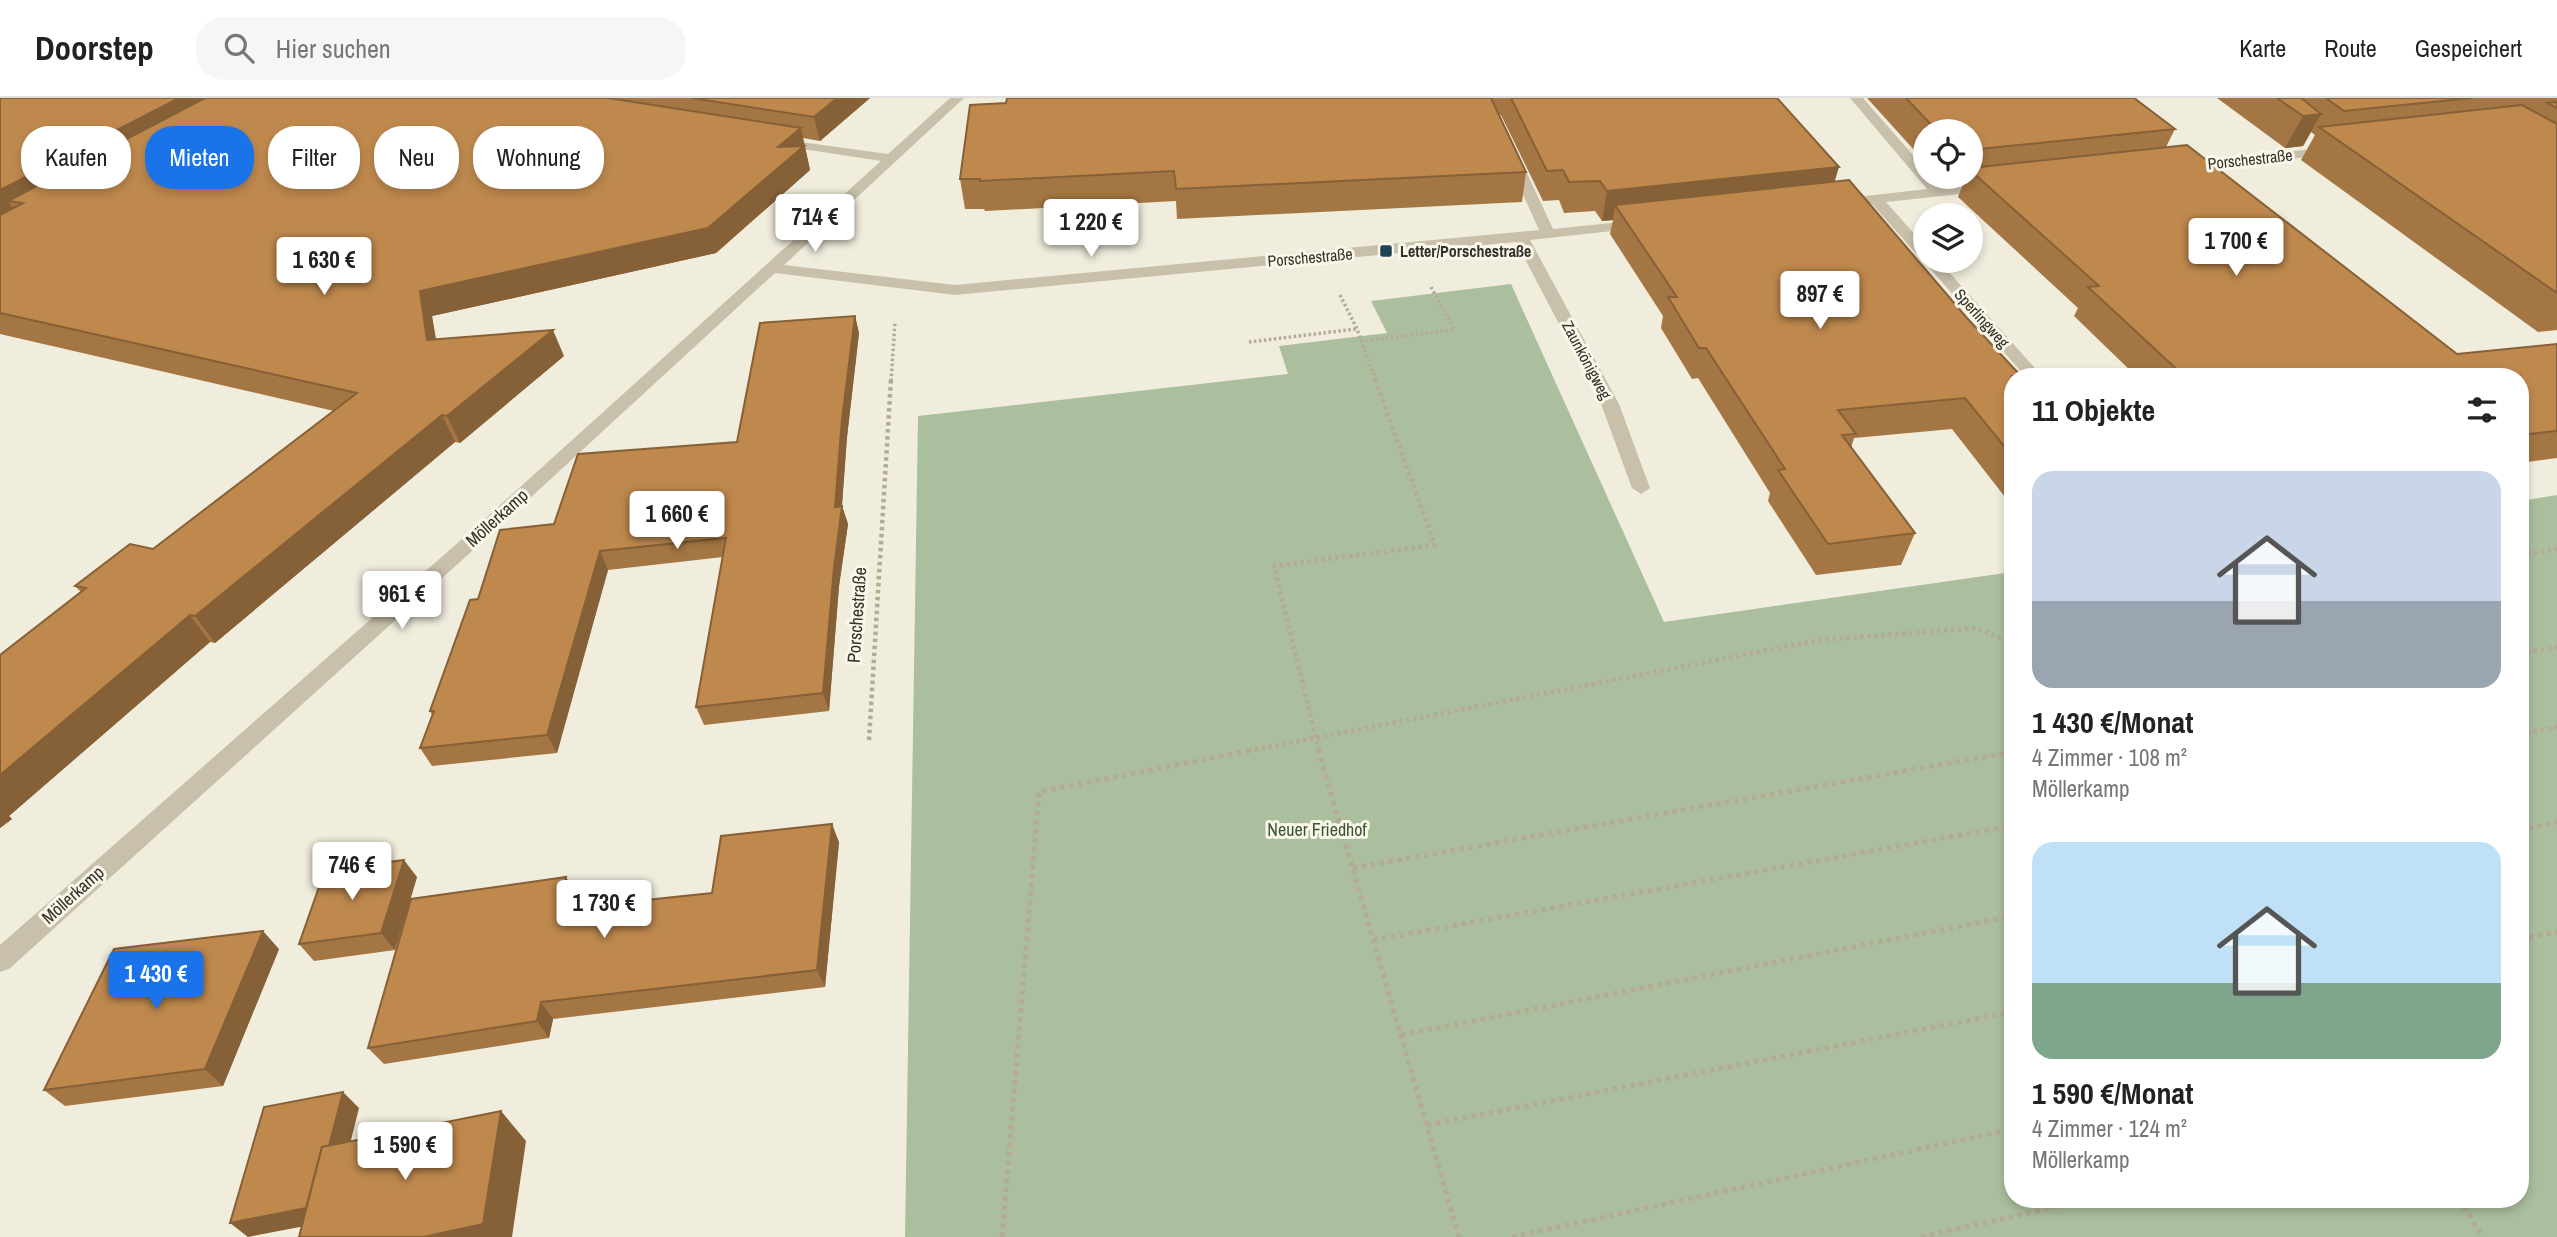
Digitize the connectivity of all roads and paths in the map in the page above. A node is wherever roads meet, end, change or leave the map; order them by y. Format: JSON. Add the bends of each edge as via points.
{"nodes":[{"id":1,"x":958,"y":98,"type":"edge"},
{"id":2,"x":1856,"y":98,"type":"edge"},
{"id":3,"x":2304,"y":136,"type":"edge"},
{"id":4,"x":761,"y":139,"type":"edge"},
{"id":5,"x":1505,"y":141,"type":"edge"},
{"id":6,"x":2352,"y":148,"type":"edge"},
{"id":7,"x":2325,"y":152,"type":"junction"},
{"id":8,"x":893,"y":159,"type":"junction"},
{"id":9,"x":2197,"y":164,"type":"junction"},
{"id":10,"x":2170,"y":167,"type":"edge"},
{"id":11,"x":2219,"y":181,"type":"edge"},
{"id":12,"x":2005,"y":185,"type":"edge"},
{"id":13,"x":1937,"y":192,"type":"junction"},
{"id":14,"x":1875,"y":199,"type":"junction"},
{"id":15,"x":1820,"y":205,"type":"edge"},
{"id":16,"x":1655,"y":222,"type":"edge"},
{"id":17,"x":1548,"y":235,"type":"junction"},
{"id":18,"x":1521,"y":237,"type":"junction"},
{"id":19,"x":1913,"y":242,"type":"edge"},
{"id":20,"x":1407,"y":249,"type":"junction"},
{"id":21,"x":1321,"y":256,"type":"junction"},
{"id":22,"x":774,"y":268,"type":"junction"},
{"id":23,"x":1942,"y":273,"type":"edge"},
{"id":24,"x":898,"y":282,"type":"junction"},
{"id":25,"x":1357,"y":329,"type":"junction"},
{"id":26,"x":1361,"y":341,"type":"junction"},
{"id":27,"x":1249,"y":342,"type":"dead end"},
{"id":28,"x":2027,"y":368,"type":"edge"},
{"id":29,"x":1641,"y":488,"type":"dead end"},
{"id":30,"x":2557,"y":550,"type":"edge"},
{"id":31,"x":2529,"y":554,"type":"edge"},
{"id":32,"x":2004,"y":640,"type":"edge"},
{"id":33,"x":2557,"y":647,"type":"edge"},
{"id":34,"x":2529,"y":652,"type":"edge"},
{"id":35,"x":2557,"y":727,"type":"edge"},
{"id":36,"x":2529,"y":732,"type":"edge"},
{"id":37,"x":1315,"y":738,"type":"junction"},
{"id":38,"x":869,"y":740,"type":"dead end"},
{"id":39,"x":2004,"y":753,"type":"edge"},
{"id":40,"x":2557,"y":822,"type":"edge"},
{"id":41,"x":2004,"y":827,"type":"edge"},
{"id":42,"x":2529,"y":828,"type":"edge"},
{"id":43,"x":1353,"y":868,"type":"junction"},
{"id":44,"x":2004,"y":918,"type":"edge"},
{"id":45,"x":2557,"y":932,"type":"edge"},
{"id":46,"x":2529,"y":937,"type":"edge"},
{"id":47,"x":1373,"y":940,"type":"junction"},
{"id":48,"x":0,"y":961,"type":"edge"},
{"id":49,"x":2004,"y":1014,"type":"edge"},
{"id":50,"x":1401,"y":1035,"type":"junction"},
{"id":51,"x":1427,"y":1125,"type":"junction"},
{"id":52,"x":2004,"y":1131,"type":"edge"},
{"id":53,"x":2051,"y":1208,"type":"edge"},
{"id":54,"x":2465,"y":1208,"type":"edge"},
{"id":55,"x":1002,"y":1237,"type":"edge"},
{"id":56,"x":1459,"y":1237,"type":"edge"},
{"id":57,"x":1512,"y":1237,"type":"edge"},
{"id":58,"x":1922,"y":1237,"type":"edge"},
{"id":59,"x":2483,"y":1237,"type":"edge"}],
"edges":[{"from":1,"to":8,"type":"street","name":"Möllerkamp"},
{"from":2,"to":13,"type":"street"},
{"from":3,"to":7,"type":"street"},
{"from":4,"to":8,"type":"street"},
{"from":5,"to":17,"type":"street"},
{"from":6,"to":7,"type":"street","name":"Porschestraße"},
{"from":7,"to":9,"type":"street","name":"Porschestraße"},
{"from":8,"to":22,"type":"street","name":"Möllerkamp"},
{"from":9,"to":10,"type":"street","name":"Porschestraße"},
{"from":9,"to":11,"type":"street"},
{"from":12,"to":13,"type":"street"},
{"from":13,"to":14,"type":"street"},
{"from":14,"to":15,"type":"street"},
{"from":14,"to":19,"type":"street"},
{"from":16,"to":17,"type":"street","name":"Porschestraße"},
{"from":17,"to":18,"type":"street","name":"Porschestraße"},
{"from":18,"to":20,"type":"street","name":"Porschestraße"},
{"from":18,"to":29,"type":"street","name":"Zaunkönigweg","via":[[1610,404]]},
{"from":20,"to":21,"type":"street","name":"Porschestraße"},
{"from":20,"to":26,"type":"path","via":[[1454,330]]},
{"from":21,"to":24,"type":"street","name":"Porschestraße","via":[[955,290]]},
{"from":21,"to":25,"type":"path"},
{"from":22,"to":24,"type":"street","name":"Porschestraße"},
{"from":22,"to":48,"type":"street","name":"Möllerkamp"},
{"from":23,"to":28,"type":"street","name":"Sperlingweg"},
{"from":24,"to":38,"type":"path","name":"Porschestraße"},
{"from":25,"to":26,"type":"path"},
{"from":25,"to":27,"type":"path"},
{"from":26,"to":37,"type":"path","via":[[1435,545],[1274,566]]},
{"from":30,"to":31,"type":"path"},
{"from":32,"to":37,"type":"path","via":[[1976,628],[1820,640]]},
{"from":33,"to":34,"type":"path"},
{"from":35,"to":36,"type":"path"},
{"from":37,"to":43,"type":"path"},
{"from":37,"to":55,"type":"path","via":[[1039,792]]},
{"from":39,"to":43,"type":"path"},
{"from":40,"to":42,"type":"path"},
{"from":41,"to":47,"type":"path"},
{"from":43,"to":47,"type":"path"},
{"from":44,"to":50,"type":"path"},
{"from":45,"to":46,"type":"path"},
{"from":47,"to":50,"type":"path"},
{"from":49,"to":51,"type":"path"},
{"from":50,"to":51,"type":"path"},
{"from":51,"to":56,"type":"path"},
{"from":52,"to":57,"type":"path"},
{"from":53,"to":58,"type":"path"},
{"from":54,"to":59,"type":"path"}]}
